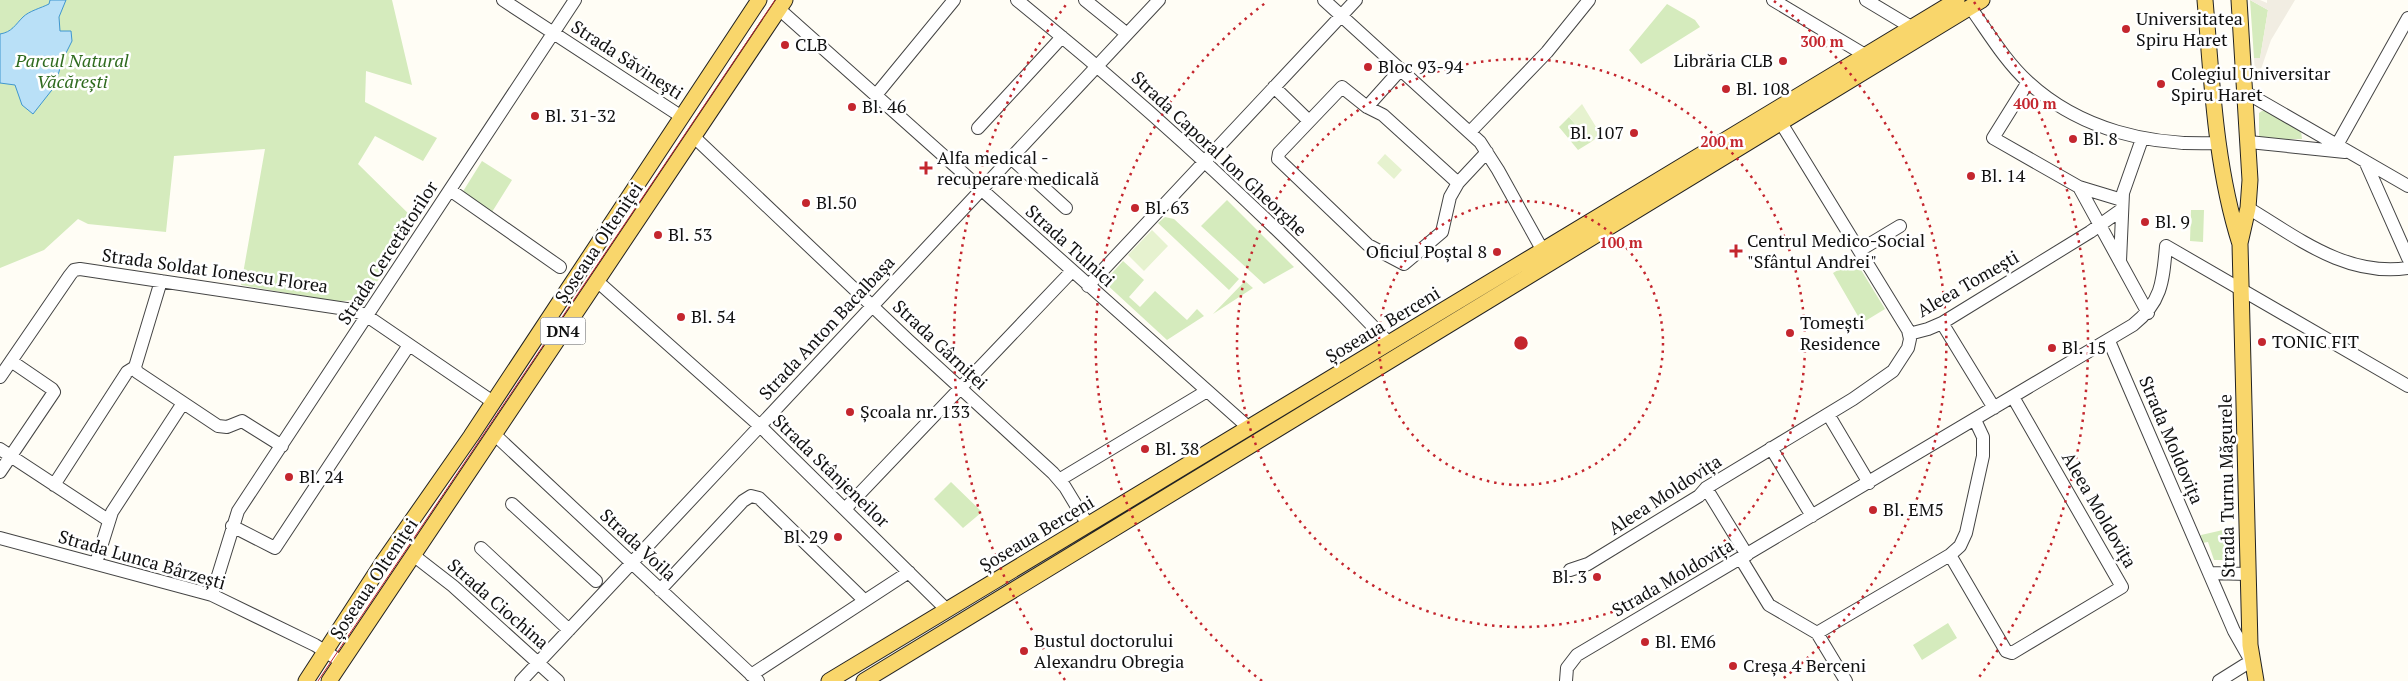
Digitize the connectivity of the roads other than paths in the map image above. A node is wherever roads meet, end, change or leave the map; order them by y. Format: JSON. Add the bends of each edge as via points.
{"nodes":[{"id":1,"x":503,"y":0,"type":"edge"},
{"id":2,"x":575,"y":0,"type":"edge"},
{"id":3,"x":759,"y":0,"type":"edge"},
{"id":4,"x":954,"y":0,"type":"edge"},
{"id":5,"x":1017,"y":0,"type":"edge"},
{"id":6,"x":1159,"y":0,"type":"edge"},
{"id":7,"x":1324,"y":0,"type":"edge"},
{"id":8,"x":1356,"y":0,"type":"edge"},
{"id":9,"x":1773,"y":0,"type":"edge"},
{"id":10,"x":1866,"y":0,"type":"edge"},
{"id":11,"x":2205,"y":0,"type":"edge"},
{"id":12,"x":2239,"y":0,"type":"edge"},
{"id":13,"x":1584,"y":2,"type":"edge"},
{"id":14,"x":1970,"y":2,"type":"edge"},
{"id":15,"x":782,"y":4,"type":"edge"},
{"id":16,"x":1090,"y":4,"type":"edge"},
{"id":17,"x":1341,"y":16,"type":"junction"},
{"id":18,"x":2408,"y":18,"type":"edge"},
{"id":19,"x":1911,"y":27,"type":"junction"},
{"id":20,"x":553,"y":33,"type":"junction"},
{"id":21,"x":1127,"y":34,"type":"junction"},
{"id":22,"x":1062,"y":37,"type":"junction"},
{"id":23,"x":1865,"y":55,"type":"junction"},
{"id":24,"x":1097,"y":66,"type":"junction"},
{"id":25,"x":1401,"y":69,"type":"junction"},
{"id":26,"x":2028,"y":82,"type":"junction"},
{"id":27,"x":1274,"y":87,"type":"junction"},
{"id":28,"x":2245,"y":92,"type":"junction"},
{"id":29,"x":876,"y":95,"type":"junction"},
{"id":30,"x":1367,"y":107,"type":"junction"},
{"id":31,"x":682,"y":118,"type":"junction"},
{"id":32,"x":1309,"y":121,"type":"junction"},
{"id":33,"x":1781,"y":123,"type":"junction"},
{"id":34,"x":978,"y":128,"type":"dead end"},
{"id":35,"x":2313,"y":131,"type":"junction"},
{"id":36,"x":1470,"y":132,"type":"junction"},
{"id":37,"x":693,"y":136,"type":"junction"},
{"id":38,"x":2142,"y":139,"type":"junction"},
{"id":39,"x":2248,"y":142,"type":"junction"},
{"id":40,"x":2218,"y":143,"type":"junction"},
{"id":41,"x":2337,"y":145,"type":"junction"},
{"id":42,"x":2309,"y":148,"type":"junction"},
{"id":43,"x":1487,"y":152,"type":"junction"},
{"id":44,"x":1011,"y":158,"type":"junction"},
{"id":45,"x":2360,"y":158,"type":"junction"},
{"id":46,"x":1204,"y":160,"type":"junction"},
{"id":47,"x":1458,"y":183,"type":"junction"},
{"id":48,"x":2408,"y":186,"type":"edge"},
{"id":49,"x":2079,"y":187,"type":"junction"},
{"id":50,"x":982,"y":189,"type":"junction"},
{"id":51,"x":450,"y":190,"type":"junction"},
{"id":52,"x":2121,"y":205,"type":"junction"},
{"id":53,"x":1066,"y":208,"type":"dead end"},
{"id":54,"x":2248,"y":208,"type":"junction"},
{"id":55,"x":1900,"y":226,"type":"dead end"},
{"id":56,"x":2100,"y":226,"type":"junction"},
{"id":57,"x":2240,"y":244,"type":"junction"},
{"id":58,"x":1543,"y":250,"type":"junction"},
{"id":59,"x":1860,"y":250,"type":"junction"},
{"id":60,"x":2408,"y":258,"type":"edge"},
{"id":61,"x":2120,"y":262,"type":"junction"},
{"id":62,"x":560,"y":267,"type":"dead end"},
{"id":63,"x":2408,"y":268,"type":"edge"},
{"id":64,"x":1072,"y":271,"type":"junction"},
{"id":65,"x":161,"y":280,"type":"junction"},
{"id":66,"x":597,"y":281,"type":"junction"},
{"id":67,"x":1088,"y":286,"type":"junction"},
{"id":68,"x":2242,"y":289,"type":"junction"},
{"id":69,"x":871,"y":306,"type":"junction"},
{"id":70,"x":1461,"y":308,"type":"junction"},
{"id":71,"x":2148,"y":313,"type":"junction"},
{"id":72,"x":367,"y":316,"type":"junction"},
{"id":73,"x":1942,"y":323,"type":"junction"},
{"id":74,"x":1909,"y":334,"type":"junction"},
{"id":75,"x":2109,"y":340,"type":"junction"},
{"id":76,"x":1389,"y":344,"type":"junction"},
{"id":77,"x":409,"y":345,"type":"junction"},
{"id":78,"x":11,"y":361,"type":"junction"},
{"id":79,"x":135,"y":366,"type":"junction"},
{"id":80,"x":0,"y":377,"type":"edge"},
{"id":81,"x":2408,"y":386,"type":"edge"},
{"id":82,"x":961,"y":388,"type":"junction"},
{"id":83,"x":1207,"y":391,"type":"junction"},
{"id":84,"x":2013,"y":397,"type":"junction"},
{"id":85,"x":493,"y":402,"type":"junction"},
{"id":86,"x":183,"y":403,"type":"junction"},
{"id":87,"x":1994,"y":408,"type":"junction"},
{"id":88,"x":1828,"y":414,"type":"junction"},
{"id":89,"x":1975,"y":420,"type":"junction"},
{"id":90,"x":760,"y":426,"type":"junction"},
{"id":91,"x":1249,"y":428,"type":"junction"},
{"id":92,"x":494,"y":434,"type":"junction"},
{"id":93,"x":282,"y":446,"type":"junction"},
{"id":94,"x":1771,"y":448,"type":"junction"},
{"id":95,"x":5,"y":453,"type":"edge"},
{"id":96,"x":0,"y":472,"type":"edge"},
{"id":97,"x":1059,"y":480,"type":"junction"},
{"id":98,"x":1869,"y":483,"type":"junction"},
{"id":99,"x":54,"y":485,"type":"junction"},
{"id":100,"x":1706,"y":488,"type":"junction"},
{"id":101,"x":1131,"y":499,"type":"junction"},
{"id":102,"x":512,"y":504,"type":"dead end"},
{"id":103,"x":844,"y":508,"type":"junction"},
{"id":104,"x":1140,"y":512,"type":"junction"},
{"id":105,"x":1812,"y":516,"type":"junction"},
{"id":106,"x":108,"y":520,"type":"junction"},
{"id":107,"x":1088,"y":525,"type":"junction"},
{"id":108,"x":232,"y":526,"type":"junction"},
{"id":109,"x":0,"y":538,"type":"edge"},
{"id":110,"x":481,"y":548,"type":"dead end"},
{"id":111,"x":413,"y":555,"type":"junction"},
{"id":112,"x":1950,"y":555,"type":"junction"},
{"id":113,"x":1744,"y":557,"type":"junction"},
{"id":114,"x":96,"y":563,"type":"junction"},
{"id":115,"x":632,"y":563,"type":"junction"},
{"id":116,"x":1570,"y":570,"type":"dead end"},
{"id":117,"x":909,"y":572,"type":"junction"},
{"id":118,"x":2209,"y":574,"type":"junction"},
{"id":119,"x":2248,"y":574,"type":"junction"},
{"id":120,"x":596,"y":581,"type":"dead end"},
{"id":121,"x":985,"y":588,"type":"junction"},
{"id":122,"x":660,"y":590,"type":"junction"},
{"id":123,"x":212,"y":595,"type":"junction"},
{"id":124,"x":864,"y":600,"type":"junction"},
{"id":125,"x":994,"y":602,"type":"junction"},
{"id":126,"x":946,"y":610,"type":"junction"},
{"id":127,"x":569,"y":630,"type":"junction"},
{"id":128,"x":1817,"y":633,"type":"junction"},
{"id":129,"x":325,"y":651,"type":"junction"},
{"id":130,"x":2252,"y":661,"type":"junction"},
{"id":131,"x":342,"y":662,"type":"junction"},
{"id":132,"x":538,"y":663,"type":"junction"},
{"id":133,"x":754,"y":678,"type":"edge"},
{"id":134,"x":333,"y":680,"type":"edge"},
{"id":135,"x":306,"y":681,"type":"edge"},
{"id":136,"x":521,"y":681,"type":"edge"},
{"id":137,"x":558,"y":681,"type":"edge"},
{"id":138,"x":829,"y":681,"type":"edge"},
{"id":139,"x":864,"y":681,"type":"edge"},
{"id":140,"x":1566,"y":681,"type":"edge"},
{"id":141,"x":1846,"y":681,"type":"edge"},
{"id":142,"x":2219,"y":681,"type":"edge"},
{"id":143,"x":2256,"y":681,"type":"edge"}],
"edges":[{"from":1,"to":20,"type":"street","name":"Strada Săvinești"},
{"from":2,"to":20,"type":"street","name":"Strada Cercetătorilor"},
{"from":3,"to":31,"type":"main road","name":"Șoseaua Olteniței"},
{"from":4,"to":29,"type":"street"},
{"from":5,"to":22,"type":"street","name":"Strada Caporal Ion Gheorghe"},
{"from":6,"to":21,"type":"street","name":"Strada Anton Bacalbașa"},
{"from":7,"to":17,"type":"street"},
{"from":8,"to":17,"type":"street"},
{"from":9,"to":23,"type":"street"},
{"from":10,"to":19,"type":"street"},
{"from":11,"to":40,"type":"main road","name":"Strada Turnu Măgurele"},
{"from":12,"to":28,"type":"main road","name":"Strada Turnu Măgurele"},
{"from":13,"to":36,"type":"street","via":[[1547,52]]},
{"from":14,"to":19,"type":"main road","name":"Șoseaua Berceni"},
{"from":14,"to":26,"type":"street","via":[[2006,58]]},
{"from":14,"to":33,"type":"main road","name":"Șoseaua Berceni"},
{"from":15,"to":29,"type":"street","name":"Strada Tulnici"},
{"from":15,"to":37,"type":"main road","name":"Șoseaua Olteniței","number":"DN4"},
{"from":16,"to":21,"type":"street"},
{"from":17,"to":25,"type":"street"},
{"from":17,"to":27,"type":"street"},
{"from":18,"to":41,"type":"street"},
{"from":19,"to":23,"type":"main road","name":"Șoseaua Berceni"},
{"from":20,"to":31,"type":"street","name":"Strada Săvinești"},
{"from":20,"to":51,"type":"street","name":"Strada Cercetătorilor"},
{"from":21,"to":24,"type":"street","name":"Strada Anton Bacalbașa"},
{"from":22,"to":24,"type":"street","name":"Strada Caporal Ion Gheorghe"},
{"from":22,"to":34,"type":"street"},
{"from":23,"to":58,"type":"main road","name":"Șoseaua Berceni"},
{"from":24,"to":44,"type":"street","name":"Strada Anton Bacalbașa"},
{"from":24,"to":46,"type":"street","name":"Strada Caporal Ion Gheorghe"},
{"from":25,"to":30,"type":"street"},
{"from":25,"to":36,"type":"street"},
{"from":26,"to":38,"type":"street","via":[[2085,120]]},
{"from":26,"to":49,"type":"street","via":[[1993,138]]},
{"from":27,"to":32,"type":"street"},
{"from":27,"to":46,"type":"street"},
{"from":28,"to":35,"type":"street"},
{"from":28,"to":39,"type":"main road","name":"Strada Turnu Măgurele"},
{"from":29,"to":50,"type":"street","name":"Strada Tulnici"},
{"from":30,"to":32,"type":"street","via":[[1340,88]]},
{"from":30,"to":47,"type":"street","via":[[1383,115]]},
{"from":31,"to":85,"type":"main road","name":"Șoseaua Olteniței","number":"DN4"},
{"from":32,"to":47,"type":"street","via":[[1279,153],[1280,161],[1368,245],[1402,264],[1442,232],[1450,196]]},
{"from":33,"to":59,"type":"street","name":"Aleea Tomești"},
{"from":33,"to":70,"type":"main road","name":"Șoseaua Berceni"},
{"from":35,"to":41,"type":"street"},
{"from":35,"to":42,"type":"street"},
{"from":36,"to":43,"type":"street"},
{"from":37,"to":66,"type":"main road","name":"Șoseaua Olteniței","number":"DN4"},
{"from":37,"to":69,"type":"street","name":"Strada Gârniței"},
{"from":38,"to":40,"type":"street","via":[[2174,144]]},
{"from":38,"to":52,"type":"street","via":[[2125,184]]},
{"from":39,"to":42,"type":"street"},
{"from":39,"to":54,"type":"main road","name":"Strada Turnu Măgurele"},
{"from":40,"to":57,"type":"main road","name":"Strada Turnu Măgurele","via":[[2227,202]]},
{"from":41,"to":45,"type":"street"},
{"from":42,"to":45,"type":"street","via":[[2340,151]]},
{"from":43,"to":47,"type":"street"},
{"from":43,"to":58,"type":"street"},
{"from":44,"to":50,"type":"street","name":"Strada Anton Bacalbașa"},
{"from":44,"to":53,"type":"street"},
{"from":45,"to":48,"type":"street"},
{"from":45,"to":60,"type":"street"},
{"from":46,"to":67,"type":"street"},
{"from":46,"to":76,"type":"street","name":"Strada Caporal Ion Gheorghe"},
{"from":49,"to":52,"type":"street"},
{"from":49,"to":56,"type":"street"},
{"from":50,"to":64,"type":"street","name":"Strada Tulnici"},
{"from":50,"to":69,"type":"street","name":"Strada Anton Bacalbașa"},
{"from":51,"to":62,"type":"street"},
{"from":51,"to":72,"type":"street","name":"Strada Cercetătorilor"},
{"from":52,"to":56,"type":"street","name":"Aleea Tomești"},
{"from":52,"to":61,"type":"street"},
{"from":54,"to":57,"type":"main road","name":"Strada Turnu Măgurele"},
{"from":54,"to":63,"type":"street","via":[[2330,256],[2370,268]]},
{"from":55,"to":59,"type":"street"},
{"from":56,"to":61,"type":"street"},
{"from":56,"to":73,"type":"street","name":"Aleea Tomești"},
{"from":57,"to":68,"type":"main road","name":"Strada Turnu Măgurele"},
{"from":58,"to":70,"type":"main road","name":"Șoseaua Berceni"},
{"from":59,"to":74,"type":"street","name":"Aleea Tomești"},
{"from":61,"to":71,"type":"street"},
{"from":64,"to":67,"type":"street","name":"Strada Tulnici"},
{"from":64,"to":82,"type":"street"},
{"from":65,"to":72,"type":"street","name":"Strada Soldat Ionescu Florea","via":[[348,309]]},
{"from":65,"to":78,"type":"street","name":"Strada Soldat Ionescu Florea","via":[[74,270]]},
{"from":65,"to":79,"type":"street"},
{"from":66,"to":90,"type":"street","name":"Strada Stânjeneilor"},
{"from":66,"to":92,"type":"main road","name":"Șoseaua Olteniței","number":"DN4"},
{"from":67,"to":83,"type":"street","name":"Strada Tulnici"},
{"from":68,"to":71,"type":"street","via":[[2166,246],[2162,284]]},
{"from":68,"to":81,"type":"street"},
{"from":68,"to":119,"type":"main road","name":"Strada Turnu Măgurele"},
{"from":69,"to":82,"type":"street","name":"Strada Gârniței"},
{"from":69,"to":90,"type":"street","name":"Strada Anton Bacalbașa"},
{"from":70,"to":76,"type":"main road","name":"Șoseaua Berceni"},
{"from":70,"to":104,"type":"main road","name":"Șoseaua Berceni"},
{"from":71,"to":75,"type":"street","name":"Strada Moldovița"},
{"from":72,"to":77,"type":"street","name":"Strada Soldat Ionescu Florea"},
{"from":72,"to":93,"type":"street","name":"Strada Cercetătorilor"},
{"from":73,"to":74,"type":"street","name":"Aleea Tomești"},
{"from":73,"to":87,"type":"street"},
{"from":74,"to":88,"type":"street","name":"Aleea Moldovița","via":[[1908,348],[1897,368]]},
{"from":75,"to":84,"type":"street","name":"Strada Moldovița"},
{"from":75,"to":118,"type":"street","name":"Strada Moldovița"},
{"from":76,"to":91,"type":"main road","name":"Șoseaua Berceni"},
{"from":77,"to":85,"type":"street","name":"Strada Soldat Ionescu Florea"},
{"from":77,"to":108,"type":"street","via":[[275,548]]},
{"from":78,"to":80,"type":"street"},
{"from":78,"to":95,"type":"street","via":[[54,392]]},
{"from":79,"to":86,"type":"street","via":[[137,372]]},
{"from":79,"to":99,"type":"street","via":[[127,372]]},
{"from":82,"to":97,"type":"street","name":"Strada Gârniței"},
{"from":82,"to":103,"type":"street"},
{"from":83,"to":91,"type":"street","name":"Strada Tulnici"},
{"from":83,"to":97,"type":"street"},
{"from":84,"to":87,"type":"street","name":"Strada Moldovița"},
{"from":84,"to":112,"type":"street","name":"Aleea Moldovița","via":[[2122,587],[2008,653]]},
{"from":85,"to":129,"type":"main road","name":"Șoseaua Olteniței","number":"DN4"},
{"from":86,"to":93,"type":"street","via":[[218,426],[242,422]]},
{"from":86,"to":106,"type":"street"},
{"from":87,"to":89,"type":"street","name":"Strada Moldovița"},
{"from":88,"to":94,"type":"street","name":"Aleea Moldovița"},
{"from":88,"to":98,"type":"street"},
{"from":89,"to":98,"type":"street","name":"Strada Moldovița"},
{"from":89,"to":112,"type":"street","via":[[1984,437],[1983,456],[1966,533],[1960,546]]},
{"from":90,"to":103,"type":"street","name":"Strada Stânjeneilor"},
{"from":90,"to":115,"type":"street","name":"Strada Anton Bacalbașa"},
{"from":91,"to":101,"type":"main road","name":"Șoseaua Berceni"},
{"from":92,"to":111,"type":"main road","name":"Șoseaua Olteniței","number":"DN4"},
{"from":92,"to":115,"type":"street","name":"Strada Voila"},
{"from":93,"to":108,"type":"street","name":"Strada Cercetătorilor","via":[[238,511]]},
{"from":94,"to":100,"type":"street","name":"Aleea Moldovița"},
{"from":94,"to":105,"type":"street"},
{"from":95,"to":96,"type":"street"},
{"from":95,"to":99,"type":"street"},
{"from":97,"to":107,"type":"street","name":"Strada Gârniței"},
{"from":98,"to":105,"type":"street","name":"Strada Moldovița"},
{"from":99,"to":106,"type":"street"},
{"from":100,"to":113,"type":"street"},
{"from":100,"to":116,"type":"street","name":"Aleea Moldovița","via":[[1699,496],[1588,564]]},
{"from":101,"to":104,"type":"main road"},
{"from":101,"to":107,"type":"main road","name":"Șoseaua Berceni"},
{"from":102,"to":120,"type":"street"},
{"from":103,"to":117,"type":"street","name":"Strada Stânjeneilor"},
{"from":104,"to":125,"type":"main road","name":"Șoseaua Berceni"},
{"from":105,"to":113,"type":"street","name":"Strada Moldovița"},
{"from":106,"to":114,"type":"street"},
{"from":107,"to":121,"type":"main road","name":"Șoseaua Berceni"},
{"from":108,"to":123,"type":"street","name":"Strada Cercetătorilor"},
{"from":109,"to":114,"type":"street","name":"Strada Lunca Bârzești"},
{"from":110,"to":127,"type":"street"},
{"from":111,"to":131,"type":"main road","name":"Șoseaua Olteniței","number":"DN4"},
{"from":111,"to":132,"type":"street","name":"Strada Ciochina","via":[[453,586]]},
{"from":112,"to":128,"type":"street"},
{"from":113,"to":128,"type":"street","via":[[1769,605]]},
{"from":113,"to":140,"type":"street","name":"Strada Moldovița","via":[[1577,655],[1567,668]]},
{"from":114,"to":123,"type":"street","name":"Strada Lunca Bârzești"},
{"from":115,"to":122,"type":"street","name":"Strada Voila"},
{"from":115,"to":127,"type":"street","name":"Strada Anton Bacalbașa"},
{"from":117,"to":124,"type":"street"},
{"from":117,"to":126,"type":"street","name":"Strada Stânjeneilor"},
{"from":118,"to":119,"type":"street"},
{"from":118,"to":130,"type":"street","name":"Strada Moldovița","via":[[2234,631]]},
{"from":119,"to":130,"type":"main road","name":"Strada Turnu Măgurele"},
{"from":121,"to":125,"type":"main road"},
{"from":121,"to":126,"type":"main road","name":"Șoseaua Berceni"},
{"from":122,"to":124,"type":"street","via":[[751,496],[759,498]]},
{"from":122,"to":133,"type":"street","name":"Strada Voila"},
{"from":123,"to":129,"type":"street","name":"Strada Lunca Bârzești"},
{"from":124,"to":133,"type":"street"},
{"from":125,"to":139,"type":"main road","name":"Șoseaua Berceni"},
{"from":126,"to":138,"type":"main road","name":"Șoseaua Berceni"},
{"from":127,"to":132,"type":"street","name":"Strada Anton Bacalbașa"},
{"from":128,"to":141,"type":"street"},
{"from":129,"to":131,"type":"street","name":"Strada Lunca Bârzești"},
{"from":129,"to":135,"type":"main road","name":"Șoseaua Olteniței","number":"DN4"},
{"from":130,"to":142,"type":"street"},
{"from":130,"to":143,"type":"main road","name":"Strada Turnu Măgurele"},
{"from":131,"to":134,"type":"main road","name":"Șoseaua Olteniței","number":"DN4"},
{"from":132,"to":136,"type":"street","name":"Strada Anton Bacalbașa"},
{"from":132,"to":137,"type":"street","name":"Strada Ciochina"}]}
